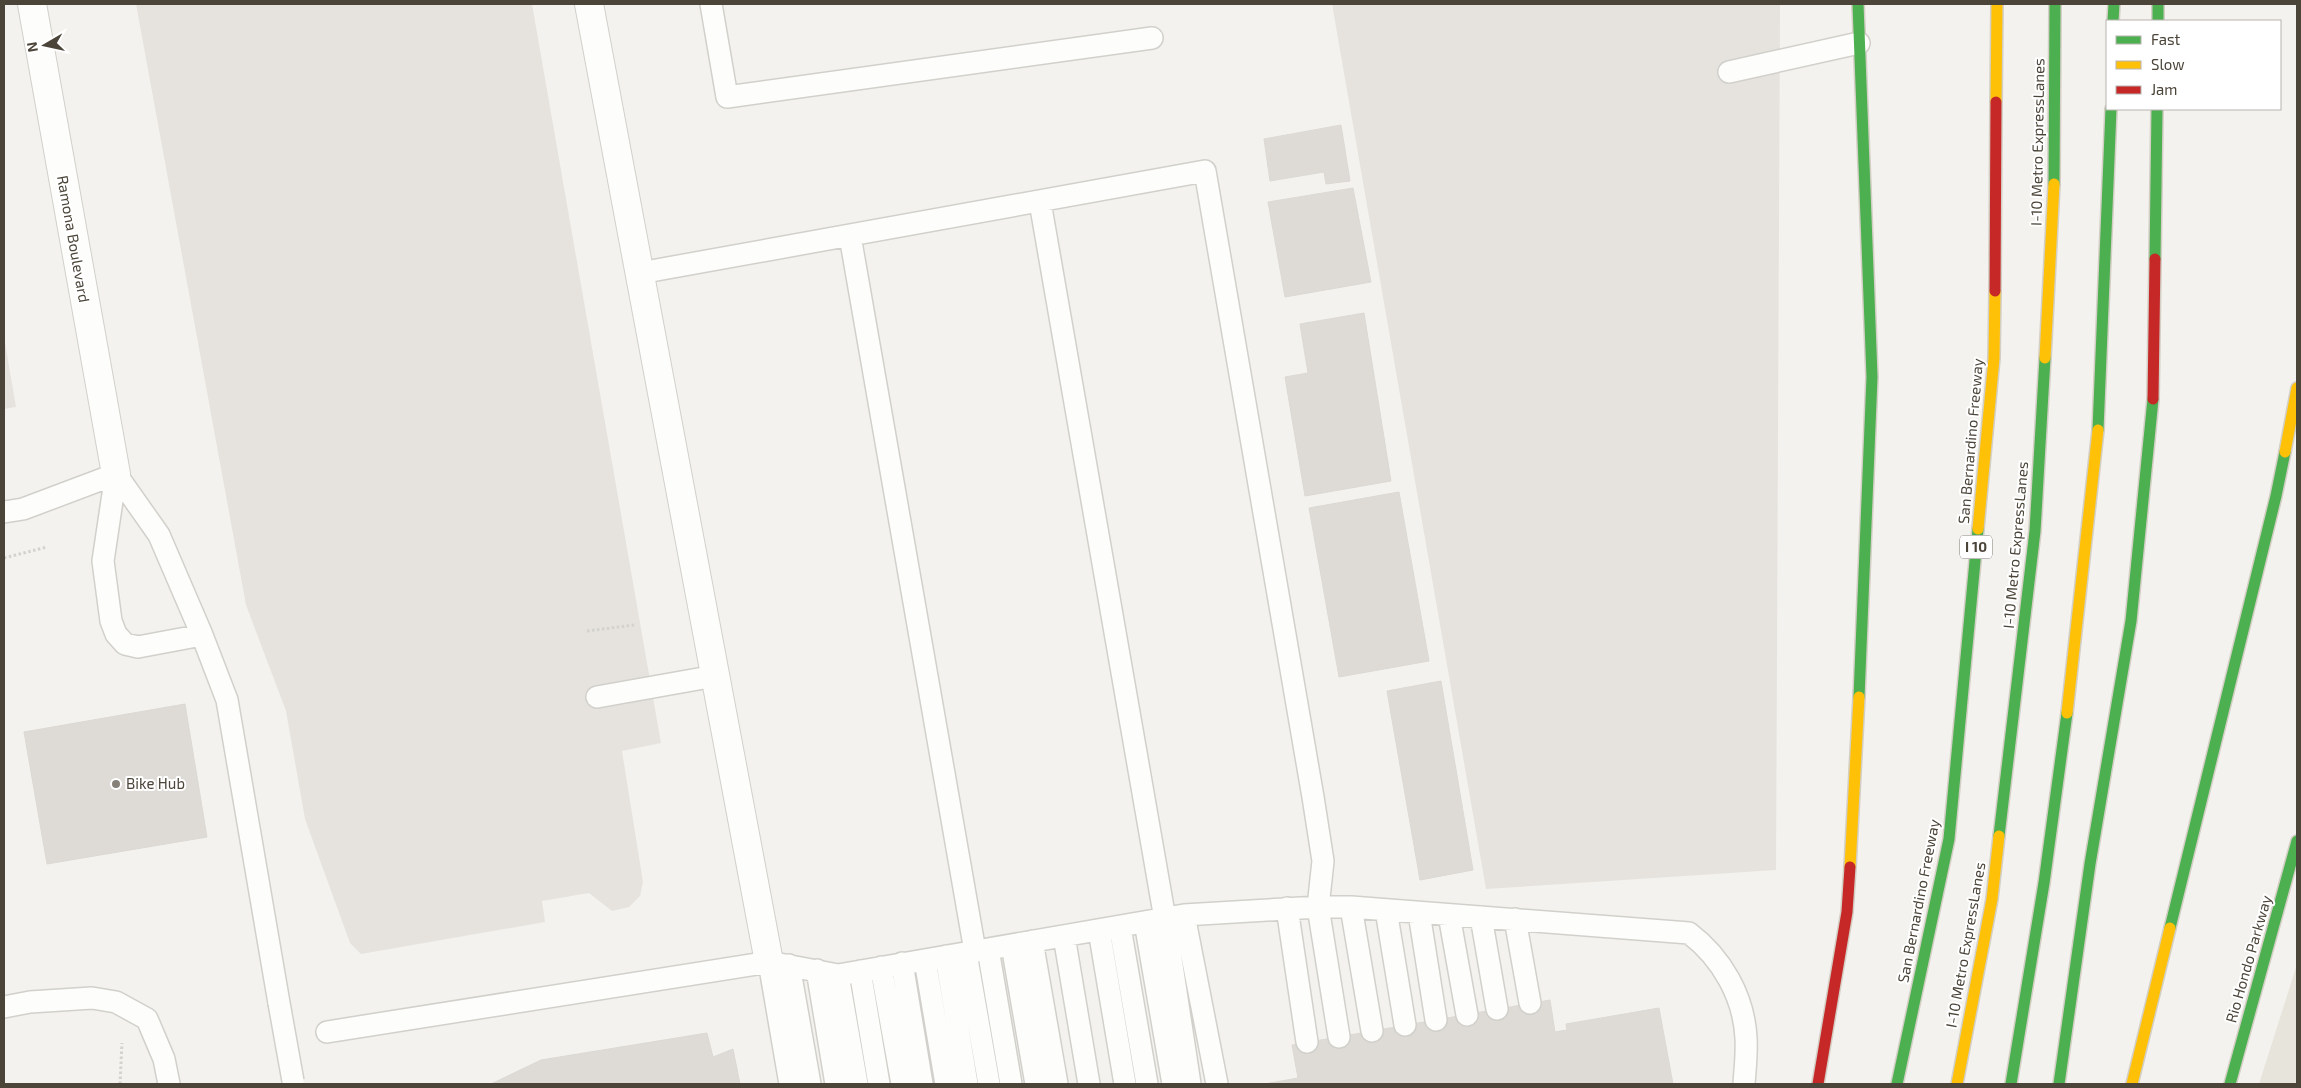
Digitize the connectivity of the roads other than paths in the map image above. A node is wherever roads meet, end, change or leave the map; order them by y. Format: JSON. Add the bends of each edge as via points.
{"nodes":[{"id":1,"x":32,"y":4,"type":"edge"},
{"id":2,"x":589,"y":4,"type":"edge"},
{"id":3,"x":711,"y":4,"type":"edge"},
{"id":4,"x":1858,"y":4,"type":"edge"},
{"id":5,"x":1996,"y":4,"type":"edge"},
{"id":6,"x":2055,"y":4,"type":"edge"},
{"id":7,"x":2114,"y":4,"type":"edge"},
{"id":8,"x":2158,"y":4,"type":"edge"},
{"id":9,"x":2113,"y":20,"type":"edge"},
{"id":10,"x":2158,"y":20,"type":"edge"},
{"id":11,"x":1152,"y":38,"type":"dead end"},
{"id":12,"x":1859,"y":43,"type":"junction"},
{"id":13,"x":1729,"y":72,"type":"dead end"},
{"id":14,"x":2111,"y":110,"type":"edge"},
{"id":15,"x":2157,"y":110,"type":"edge"},
{"id":16,"x":1040,"y":202,"type":"junction"},
{"id":17,"x":850,"y":236,"type":"junction"},
{"id":18,"x":640,"y":273,"type":"junction"},
{"id":19,"x":2297,"y":388,"type":"edge"},
{"id":20,"x":116,"y":474,"type":"junction"},
{"id":21,"x":4,"y":512,"type":"edge"},
{"id":22,"x":202,"y":635,"type":"junction"},
{"id":23,"x":715,"y":676,"type":"junction"},
{"id":24,"x":597,"y":697,"type":"dead end"},
{"id":25,"x":2297,"y":841,"type":"edge"},
{"id":26,"x":1318,"y":907,"type":"junction"},
{"id":27,"x":1351,"y":907,"type":"junction"},
{"id":28,"x":1287,"y":908,"type":"junction"},
{"id":29,"x":1386,"y":910,"type":"junction"},
{"id":30,"x":1419,"y":912,"type":"junction"},
{"id":31,"x":1449,"y":915,"type":"junction"},
{"id":32,"x":1481,"y":917,"type":"junction"},
{"id":33,"x":1165,"y":919,"type":"junction"},
{"id":34,"x":1515,"y":920,"type":"junction"},
{"id":35,"x":1120,"y":927,"type":"junction"},
{"id":36,"x":1099,"y":930,"type":"junction"},
{"id":37,"x":1064,"y":936,"type":"junction"},
{"id":38,"x":1022,"y":943,"type":"junction"},
{"id":39,"x":976,"y":951,"type":"junction"},
{"id":40,"x":946,"y":956,"type":"junction"},
{"id":41,"x":925,"y":960,"type":"junction"},
{"id":42,"x":779,"y":964,"type":"junction"},
{"id":43,"x":892,"y":965,"type":"junction"},
{"id":44,"x":817,"y":970,"type":"junction"},
{"id":45,"x":860,"y":970,"type":"junction"},
{"id":46,"x":838,"y":975,"type":"junction"},
{"id":47,"x":1530,"y":1004,"type":"dead end"},
{"id":48,"x":4,"y":1007,"type":"edge"},
{"id":49,"x":1497,"y":1009,"type":"dead end"},
{"id":50,"x":1468,"y":1014,"type":"dead end"},
{"id":51,"x":1436,"y":1020,"type":"dead end"},
{"id":52,"x":1405,"y":1025,"type":"dead end"},
{"id":53,"x":1372,"y":1031,"type":"dead end"},
{"id":54,"x":326,"y":1032,"type":"dead end"},
{"id":55,"x":1339,"y":1036,"type":"dead end"},
{"id":56,"x":1307,"y":1042,"type":"dead end"},
{"id":57,"x":293,"y":1083,"type":"edge"},
{"id":58,"x":168,"y":1084,"type":"edge"},
{"id":59,"x":790,"y":1084,"type":"edge"},
{"id":60,"x":810,"y":1084,"type":"edge"},
{"id":61,"x":836,"y":1084,"type":"edge"},
{"id":62,"x":857,"y":1084,"type":"edge"},
{"id":63,"x":879,"y":1084,"type":"edge"},
{"id":64,"x":902,"y":1084,"type":"edge"},
{"id":65,"x":922,"y":1084,"type":"edge"},
{"id":66,"x":946,"y":1084,"type":"edge"},
{"id":67,"x":967,"y":1084,"type":"edge"},
{"id":68,"x":989,"y":1084,"type":"edge"},
{"id":69,"x":1011,"y":1084,"type":"edge"},
{"id":70,"x":1036,"y":1084,"type":"edge"},
{"id":71,"x":1057,"y":1084,"type":"edge"},
{"id":72,"x":1089,"y":1084,"type":"edge"},
{"id":73,"x":1126,"y":1084,"type":"edge"},
{"id":74,"x":1148,"y":1084,"type":"edge"},
{"id":75,"x":1173,"y":1084,"type":"edge"},
{"id":76,"x":1190,"y":1084,"type":"edge"},
{"id":77,"x":1217,"y":1084,"type":"edge"},
{"id":78,"x":1744,"y":1084,"type":"edge"},
{"id":79,"x":1818,"y":1084,"type":"edge"},
{"id":80,"x":1897,"y":1084,"type":"edge"},
{"id":81,"x":1957,"y":1084,"type":"edge"},
{"id":82,"x":2011,"y":1084,"type":"edge"},
{"id":83,"x":2059,"y":1084,"type":"edge"},
{"id":84,"x":2132,"y":1084,"type":"edge"},
{"id":85,"x":2230,"y":1084,"type":"edge"}],
"edges":[{"from":1,"to":20,"type":"street","name":"Ramona Boulevard"},
{"from":2,"to":18,"type":"street"},
{"from":3,"to":11,"type":"lane","via":[[727,98]]},
{"from":4,"to":12,"type":"main road"},
{"from":5,"to":80,"type":"main road","name":"San Bernardino Freeway","number":"I 10","via":[[1993,368],[1949,839]]},
{"from":6,"to":81,"type":"main road","name":"I-10 Metro ExpressLanes","via":[[2054,192],[2035,531],[1992,899]]},
{"from":7,"to":9,"type":"main road"},
{"from":8,"to":10,"type":"main road"},
{"from":12,"to":13,"type":"lane"},
{"from":12,"to":79,"type":"main road","via":[[1872,377],[1864,636],[1847,912]]},
{"from":14,"to":82,"type":"main road","via":[[2098,431],[2074,657],[2044,883]]},
{"from":15,"to":83,"type":"main road","via":[[2153,411],[2131,621],[2090,864]]},
{"from":16,"to":17,"type":"lane"},
{"from":16,"to":26,"type":"lane","via":[[1206,171],[1323,861]]},
{"from":16,"to":33,"type":"lane"},
{"from":17,"to":18,"type":"lane"},
{"from":17,"to":39,"type":"lane"},
{"from":18,"to":23,"type":"street"},
{"from":19,"to":84,"type":"main road","via":[[2276,496]]},
{"from":20,"to":21,"type":"lane","via":[[23,509]]},
{"from":20,"to":22,"type":"lane","via":[[159,535]]},
{"from":20,"to":22,"type":"lane","via":[[104,561],[111,620],[116,634],[125,644],[138,647]]},
{"from":22,"to":57,"type":"lane","bridge":true,"via":[[227,700]]},
{"from":23,"to":24,"type":"lane"},
{"from":23,"to":42,"type":"street"},
{"from":25,"to":85,"type":"main road","name":"Rio Hondo Parkway"},
{"from":26,"to":27,"type":"lane"},
{"from":26,"to":28,"type":"lane"},
{"from":26,"to":55,"type":"lane"},
{"from":27,"to":29,"type":"lane"},
{"from":27,"to":53,"type":"lane"},
{"from":28,"to":33,"type":"lane"},
{"from":28,"to":56,"type":"lane"},
{"from":29,"to":30,"type":"lane"},
{"from":29,"to":52,"type":"lane"},
{"from":30,"to":31,"type":"lane"},
{"from":30,"to":51,"type":"lane"},
{"from":31,"to":32,"type":"lane"},
{"from":31,"to":50,"type":"lane"},
{"from":32,"to":34,"type":"lane"},
{"from":32,"to":49,"type":"lane"},
{"from":33,"to":35,"type":"lane"},
{"from":33,"to":75,"type":"lane"},
{"from":33,"to":76,"type":"lane"},
{"from":33,"to":77,"type":"lane"},
{"from":34,"to":47,"type":"lane"},
{"from":34,"to":78,"type":"lane","via":[[1689,934],[1719,964],[1730,979],[1737,998],[1746,1037]]},
{"from":35,"to":36,"type":"lane"},
{"from":35,"to":74,"type":"lane"},
{"from":36,"to":37,"type":"lane"},
{"from":36,"to":73,"type":"lane"},
{"from":37,"to":38,"type":"lane"},
{"from":37,"to":72,"type":"lane"},
{"from":38,"to":39,"type":"lane"},
{"from":38,"to":70,"type":"lane"},
{"from":38,"to":71,"type":"lane"},
{"from":39,"to":40,"type":"lane"},
{"from":39,"to":68,"type":"lane"},
{"from":39,"to":69,"type":"lane"},
{"from":40,"to":41,"type":"lane"},
{"from":40,"to":67,"type":"lane"},
{"from":41,"to":43,"type":"lane"},
{"from":41,"to":66,"type":"lane"},
{"from":42,"to":44,"type":"lane"},
{"from":42,"to":54,"type":"lane"},
{"from":42,"to":59,"type":"lane"},
{"from":42,"to":60,"type":"lane"},
{"from":43,"to":45,"type":"lane"},
{"from":43,"to":64,"type":"lane"},
{"from":43,"to":65,"type":"lane"},
{"from":44,"to":46,"type":"lane"},
{"from":44,"to":61,"type":"lane"},
{"from":45,"to":46,"type":"lane"},
{"from":45,"to":63,"type":"lane"},
{"from":46,"to":62,"type":"lane"},
{"from":48,"to":58,"type":"lane","via":[[92,998],[116,1002],[147,1019],[164,1059]]}]}
